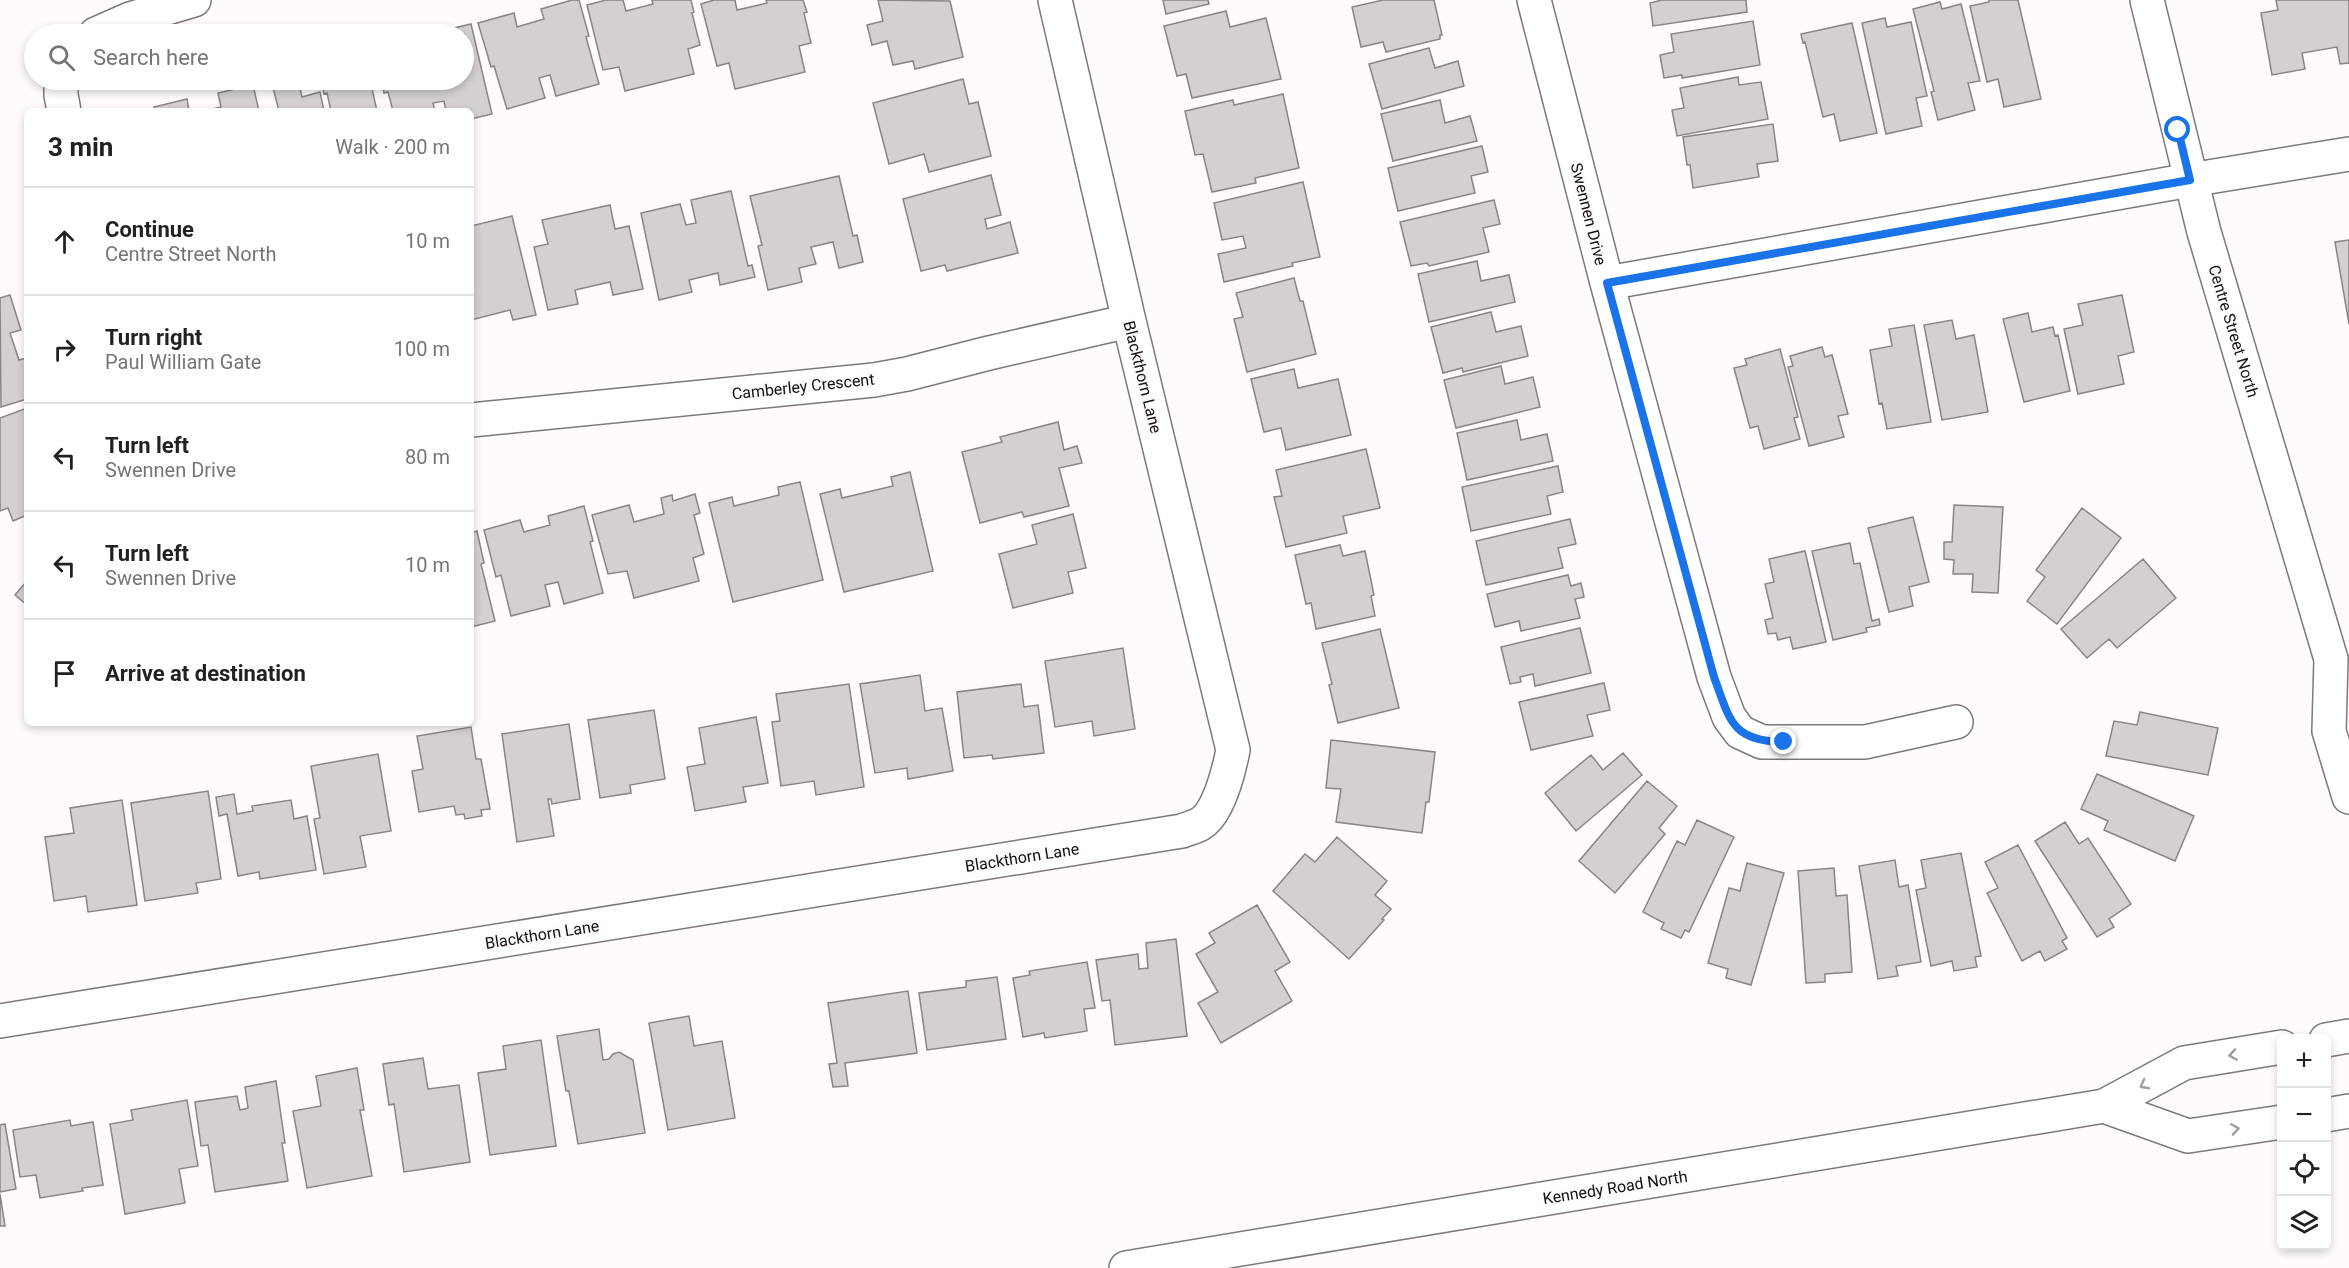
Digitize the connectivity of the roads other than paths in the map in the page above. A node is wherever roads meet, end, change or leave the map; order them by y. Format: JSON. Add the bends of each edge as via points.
{"nodes":[{"id":1,"x":194,"y":0,"type":"edge"},
{"id":2,"x":1055,"y":0,"type":"edge"},
{"id":3,"x":1534,"y":0,"type":"edge"},
{"id":4,"x":2147,"y":0,"type":"edge"},
{"id":5,"x":120,"y":24,"type":"edge"},
{"id":6,"x":61,"y":90,"type":"edge"},
{"id":7,"x":63,"y":108,"type":"edge"},
{"id":8,"x":2349,"y":154,"type":"edge"},
{"id":9,"x":2190,"y":180,"type":"junction"},
{"id":10,"x":1607,"y":283,"type":"junction"},
{"id":11,"x":1129,"y":321,"type":"junction"},
{"id":12,"x":474,"y":420,"type":"edge"},
{"id":13,"x":2343,"y":664,"type":"edge"},
{"id":14,"x":1956,"y":722,"type":"dead end"},
{"id":15,"x":2349,"y":797,"type":"edge"},
{"id":16,"x":0,"y":1021,"type":"edge"},
{"id":17,"x":2349,"y":1036,"type":"edge"},
{"id":18,"x":2331,"y":1039,"type":"edge"},
{"id":19,"x":2277,"y":1048,"type":"edge"},
{"id":20,"x":2104,"y":1106,"type":"junction"},
{"id":21,"x":2349,"y":1111,"type":"edge"},
{"id":22,"x":2331,"y":1114,"type":"edge"},
{"id":23,"x":2277,"y":1123,"type":"edge"},
{"id":24,"x":1126,"y":1268,"type":"edge"}],
"edges":[{"from":1,"to":5,"type":"street"},
{"from":2,"to":11,"type":"street","name":"Blackthorn Lane"},
{"from":3,"to":10,"type":"street","name":"Swennen Drive"},
{"from":4,"to":9,"type":"street","name":"Centre Street North"},
{"from":6,"to":7,"type":"street"},
{"from":8,"to":9,"type":"street"},
{"from":9,"to":10,"type":"street"},
{"from":9,"to":13,"type":"street","name":"Centre Street North"},
{"from":10,"to":14,"type":"street","name":"Swennen Drive","via":[[1714,677],[1729,717],[1740,732],[1762,742],[1865,742]]},
{"from":11,"to":12,"type":"street","name":"Camberley Crescent","via":[[874,380]]},
{"from":11,"to":16,"type":"street","name":"Blackthorn Lane","via":[[1233,750],[1228,776],[1202,823],[1182,831]]},
{"from":13,"to":15,"type":"street","name":"Centre Street North","via":[[2329,731]]},
{"from":17,"to":18,"type":"street"},
{"from":19,"to":20,"type":"street","name":"Kennedy Road North","one_way":true,"via":[[2184,1063]]},
{"from":20,"to":23,"type":"street","name":"Kennedy Road North","one_way":true,"via":[[2188,1136]]},
{"from":20,"to":24,"type":"street","name":"Kennedy Road North"},
{"from":21,"to":22,"type":"street"}]}
